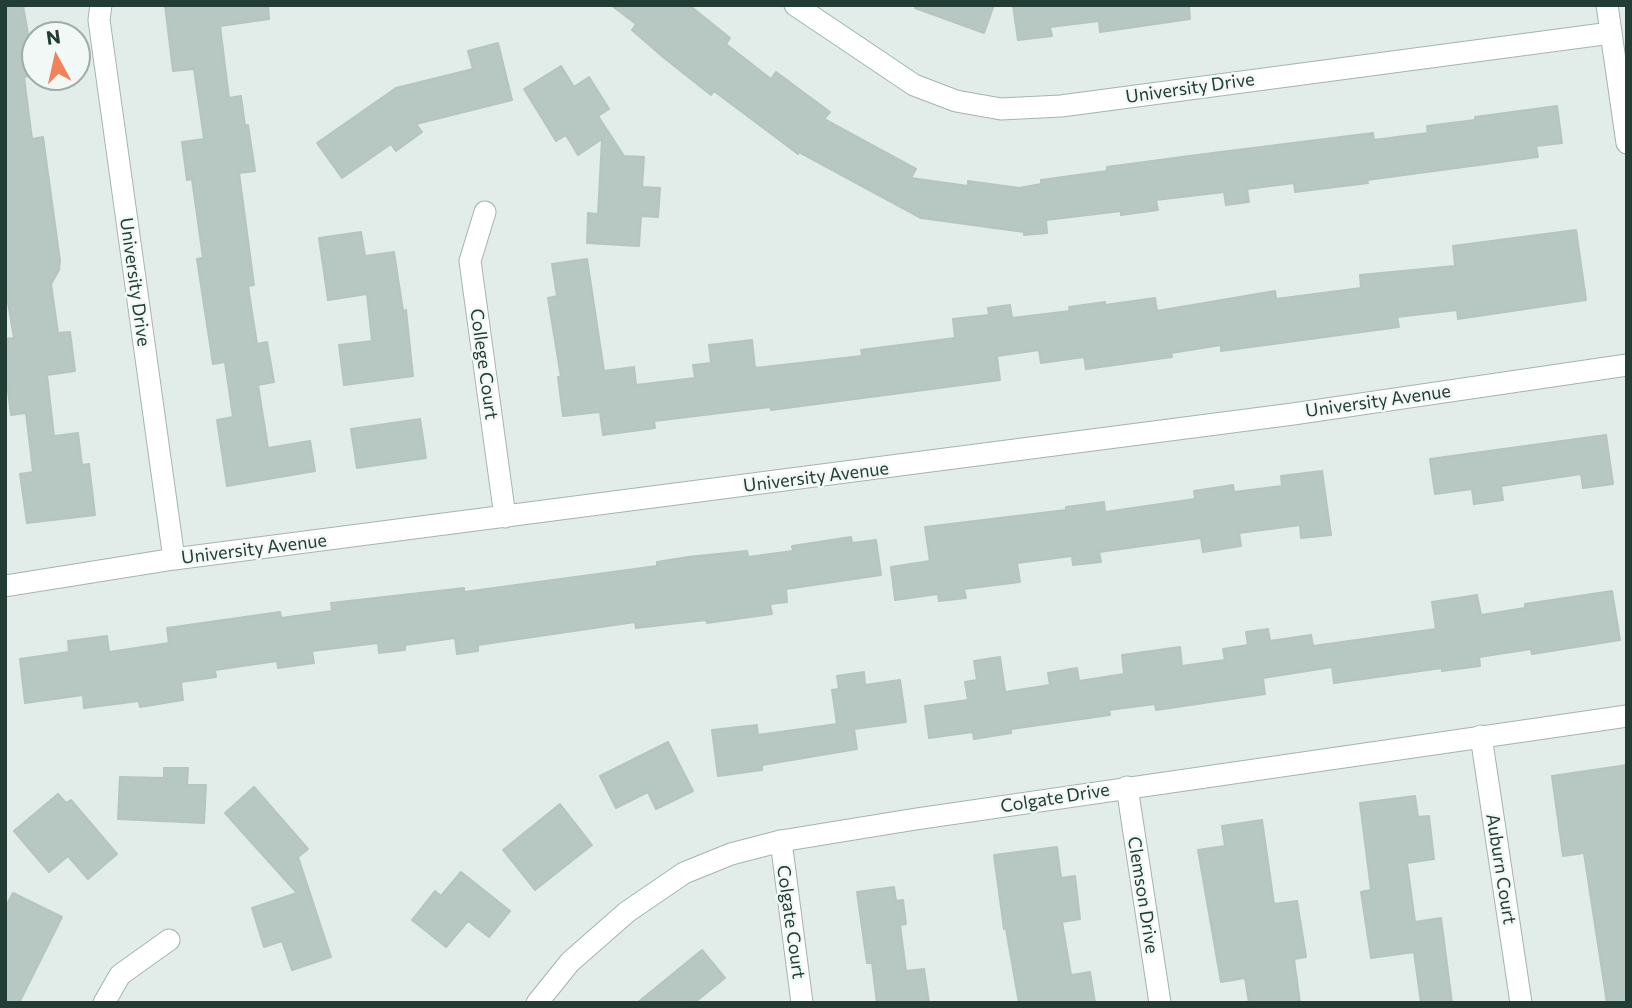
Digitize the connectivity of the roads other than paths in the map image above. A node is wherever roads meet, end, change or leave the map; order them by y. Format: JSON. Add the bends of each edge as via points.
{"nodes":[{"id":1,"x":101,"y":5,"type":"edge"},
{"id":2,"x":795,"y":5,"type":"edge"},
{"id":3,"x":1607,"y":5,"type":"edge"},
{"id":4,"x":1611,"y":33,"type":"junction"},
{"id":5,"x":1627,"y":144,"type":"edge"},
{"id":6,"x":485,"y":212,"type":"dead end"},
{"id":7,"x":1627,"y":365,"type":"edge"},
{"id":8,"x":505,"y":517,"type":"junction"},
{"id":9,"x":174,"y":559,"type":"junction"},
{"id":10,"x":5,"y":586,"type":"edge"},
{"id":11,"x":1627,"y":716,"type":"edge"},
{"id":12,"x":1480,"y":736,"type":"junction"},
{"id":13,"x":1127,"y":787,"type":"junction"},
{"id":14,"x":781,"y":841,"type":"junction"},
{"id":15,"x":169,"y":940,"type":"dead end"},
{"id":16,"x":104,"y":1003,"type":"edge"},
{"id":17,"x":537,"y":1003,"type":"edge"},
{"id":18,"x":802,"y":1003,"type":"edge"},
{"id":19,"x":1160,"y":1003,"type":"edge"},
{"id":20,"x":1521,"y":1003,"type":"edge"}],
"edges":[{"from":1,"to":9,"type":"street","name":"University Drive","via":[[99,20]]},
{"from":2,"to":4,"type":"street","name":"University Drive","via":[[914,85],[956,101],[1001,109],[1060,106]]},
{"from":3,"to":4,"type":"street"},
{"from":4,"to":5,"type":"street"},
{"from":6,"to":8,"type":"street","name":"College Court","via":[[470,261]]},
{"from":7,"to":8,"type":"street","name":"University Avenue","via":[[1279,416]]},
{"from":8,"to":9,"type":"street","name":"University Avenue"},
{"from":9,"to":10,"type":"street","name":"University Avenue"},
{"from":11,"to":12,"type":"street","name":"Colgate Drive"},
{"from":12,"to":13,"type":"street","name":"Colgate Drive"},
{"from":12,"to":20,"type":"street","name":"Auburn Court"},
{"from":13,"to":14,"type":"street","name":"Colgate Drive"},
{"from":13,"to":19,"type":"street","name":"Clemson Drive"},
{"from":14,"to":17,"type":"street","name":"Colgate Drive","via":[[684,873],[589,945]]},
{"from":14,"to":18,"type":"street","name":"Colgate Court"},
{"from":15,"to":16,"type":"street","via":[[120,975]]}]}
